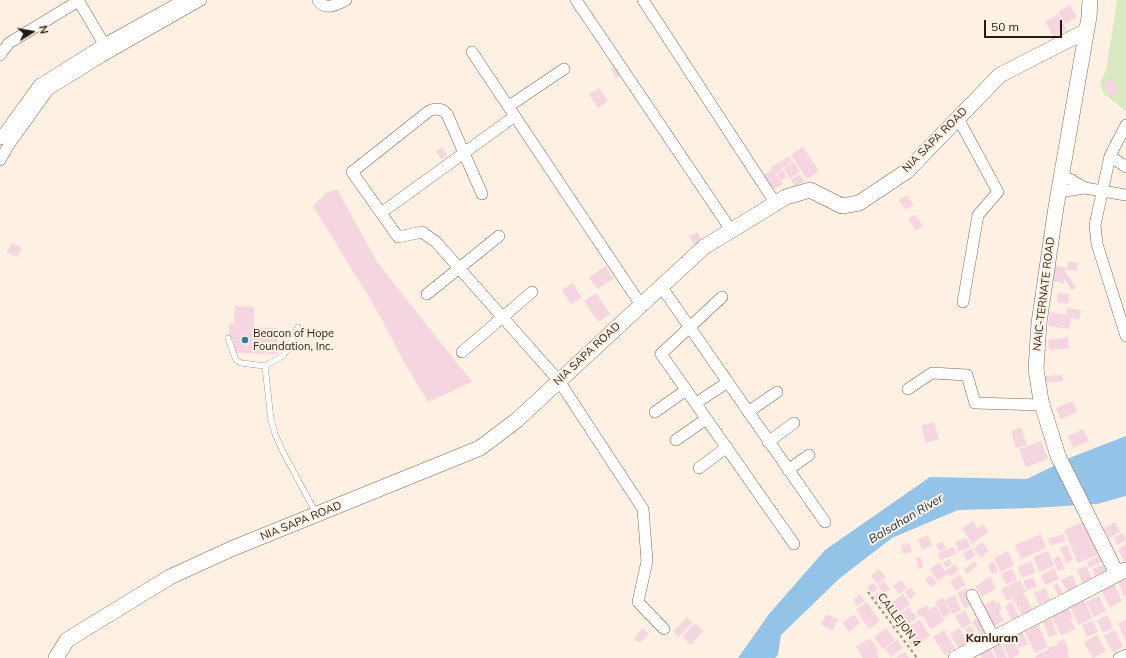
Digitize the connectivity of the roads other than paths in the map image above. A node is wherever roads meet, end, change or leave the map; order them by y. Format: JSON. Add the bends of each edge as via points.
{"nodes":[{"id":1,"x":79,"y":0,"type":"edge"},
{"id":2,"x":184,"y":0,"type":"edge"},
{"id":3,"x":201,"y":0,"type":"edge"},
{"id":4,"x":318,"y":0,"type":"edge"},
{"id":5,"x":346,"y":0,"type":"edge"},
{"id":6,"x":576,"y":0,"type":"edge"},
{"id":7,"x":643,"y":0,"type":"edge"},
{"id":8,"x":1090,"y":0,"type":"edge"},
{"id":9,"x":1086,"y":31,"type":"junction"},
{"id":10,"x":104,"y":44,"type":"junction"},
{"id":11,"x":472,"y":52,"type":"dead end"},
{"id":12,"x":0,"y":55,"type":"edge"},
{"id":13,"x":564,"y":69,"type":"dead end"},
{"id":14,"x":512,"y":111,"type":"junction"},
{"id":15,"x":958,"y":118,"type":"junction"},
{"id":16,"x":1126,"y":125,"type":"edge"},
{"id":17,"x":0,"y":139,"type":"edge"},
{"id":18,"x":464,"y":154,"type":"junction"},
{"id":19,"x":1110,"y":156,"type":"junction"},
{"id":20,"x":0,"y":160,"type":"edge"},
{"id":21,"x":1126,"y":167,"type":"edge"},
{"id":22,"x":1061,"y":174,"type":"junction"},
{"id":23,"x":1085,"y":188,"type":"junction"},
{"id":24,"x":1103,"y":191,"type":"junction"},
{"id":25,"x":1058,"y":192,"type":"junction"},
{"id":26,"x":482,"y":194,"type":"dead end"},
{"id":27,"x":1126,"y":195,"type":"edge"},
{"id":28,"x":776,"y":204,"type":"junction"},
{"id":29,"x":381,"y":213,"type":"junction"},
{"id":30,"x":731,"y":230,"type":"junction"},
{"id":31,"x":499,"y":236,"type":"dead end"},
{"id":32,"x":458,"y":268,"type":"junction"},
{"id":33,"x":661,"y":286,"type":"junction"},
{"id":34,"x":532,"y":292,"type":"dead end"},
{"id":35,"x":427,"y":294,"type":"dead end"},
{"id":36,"x":722,"y":297,"type":"dead end"},
{"id":37,"x":963,"y":302,"type":"dead end"},
{"id":38,"x":641,"y":305,"type":"junction"},
{"id":39,"x":504,"y":318,"type":"junction"},
{"id":40,"x":298,"y":327,"type":"dead end"},
{"id":41,"x":690,"y":328,"type":"junction"},
{"id":42,"x":1126,"y":336,"type":"edge"},
{"id":43,"x":228,"y":338,"type":"dead end"},
{"id":44,"x":462,"y":352,"type":"dead end"},
{"id":45,"x":264,"y":366,"type":"junction"},
{"id":46,"x":559,"y":380,"type":"junction"},
{"id":47,"x":728,"y":382,"type":"junction"},
{"id":48,"x":908,"y":389,"type":"dead end"},
{"id":49,"x":686,"y":390,"type":"junction"},
{"id":50,"x":777,"y":392,"type":"dead end"},
{"id":51,"x":696,"y":403,"type":"junction"},
{"id":52,"x":1042,"y":405,"type":"junction"},
{"id":53,"x":655,"y":412,"type":"dead end"},
{"id":54,"x":748,"y":412,"type":"junction"},
{"id":55,"x":706,"y":419,"type":"junction"},
{"id":56,"x":794,"y":423,"type":"dead end"},
{"id":57,"x":676,"y":440,"type":"dead end"},
{"id":58,"x":768,"y":442,"type":"junction"},
{"id":59,"x":727,"y":447,"type":"junction"},
{"id":60,"x":809,"y":455,"type":"dead end"},
{"id":61,"x":699,"y":468,"type":"dead end"},
{"id":62,"x":788,"y":470,"type":"junction"},
{"id":63,"x":317,"y":514,"type":"junction"},
{"id":64,"x":825,"y":522,"type":"dead end"},
{"id":65,"x":794,"y":544,"type":"dead end"},
{"id":66,"x":1121,"y":572,"type":"edge"},
{"id":67,"x":972,"y":595,"type":"dead end"},
{"id":68,"x":664,"y":629,"type":"dead end"},
{"id":69,"x":994,"y":638,"type":"junction"},
{"id":70,"x":1126,"y":655,"type":"edge"},
{"id":71,"x":56,"y":658,"type":"edge"},
{"id":72,"x":956,"y":658,"type":"edge"},
{"id":73,"x":1119,"y":658,"type":"edge"}],
"edges":[{"from":1,"to":10,"type":"street"},
{"from":1,"to":12,"type":"street","via":[[9,43]]},
{"from":2,"to":10,"type":"street"},
{"from":3,"to":20,"type":"street","via":[[100,57],[48,90]]},
{"from":4,"to":5,"type":"street","via":[[326,6],[335,6]]},
{"from":6,"to":30,"type":"street"},
{"from":7,"to":28,"type":"street"},
{"from":8,"to":9,"type":"street","name":"NAIC-TERNATE ROAD"},
{"from":9,"to":15,"type":"street","name":"NIA SAPA ROAD","via":[[1000,75]]},
{"from":9,"to":22,"type":"street","name":"NAIC-TERNATE ROAD"},
{"from":10,"to":17,"type":"street","via":[[39,85]]},
{"from":11,"to":14,"type":"street"},
{"from":13,"to":14,"type":"street"},
{"from":14,"to":18,"type":"street"},
{"from":14,"to":38,"type":"street"},
{"from":15,"to":28,"type":"street","name":"NIA SAPA ROAD","via":[[906,171],[859,203],[842,206],[810,190],[786,197]]},
{"from":15,"to":37,"type":"street","via":[[998,192],[978,215]]},
{"from":16,"to":19,"type":"street"},
{"from":18,"to":26,"type":"street"},
{"from":18,"to":29,"type":"street"},
{"from":18,"to":29,"type":"street","via":[[444,110],[429,111],[352,172]]},
{"from":19,"to":21,"type":"street"},
{"from":19,"to":24,"type":"street"},
{"from":22,"to":23,"type":"street"},
{"from":22,"to":25,"type":"street","name":"NAIC-TERNATE ROAD"},
{"from":23,"to":24,"type":"street"},
{"from":23,"to":25,"type":"street"},
{"from":24,"to":27,"type":"street"},
{"from":24,"to":42,"type":"street","via":[[1095,235]]},
{"from":25,"to":52,"type":"street","name":"NAIC-TERNATE ROAD","via":[[1039,323],[1036,369]]},
{"from":28,"to":30,"type":"street","name":"NIA SAPA ROAD"},
{"from":29,"to":32,"type":"street","via":[[398,238],[422,232],[436,242]]},
{"from":30,"to":33,"type":"street","name":"NIA SAPA ROAD","via":[[704,247]]},
{"from":31,"to":32,"type":"street"},
{"from":32,"to":35,"type":"street"},
{"from":32,"to":39,"type":"street"},
{"from":33,"to":38,"type":"street","name":"NIA SAPA ROAD"},
{"from":33,"to":41,"type":"street"},
{"from":34,"to":39,"type":"street"},
{"from":36,"to":41,"type":"street"},
{"from":38,"to":46,"type":"street","name":"NIA SAPA ROAD"},
{"from":39,"to":44,"type":"street"},
{"from":39,"to":46,"type":"street"},
{"from":40,"to":45,"type":"lane","via":[[283,356]]},
{"from":41,"to":47,"type":"street"},
{"from":41,"to":49,"type":"street","via":[[661,354]]},
{"from":43,"to":45,"type":"lane","via":[[236,360]]},
{"from":45,"to":63,"type":"lane","via":[[275,434]]},
{"from":46,"to":63,"type":"street","name":"NIA SAPA ROAD","via":[[517,420],[480,448]]},
{"from":46,"to":68,"type":"street","via":[[643,509],[647,562],[638,602]]},
{"from":47,"to":51,"type":"street"},
{"from":47,"to":54,"type":"street"},
{"from":48,"to":52,"type":"street","via":[[932,373],[967,375],[975,404]]},
{"from":49,"to":51,"type":"street"},
{"from":49,"to":53,"type":"street"},
{"from":50,"to":54,"type":"street"},
{"from":51,"to":55,"type":"street"},
{"from":52,"to":66,"type":"street","name":"NAIC-TERNATE ROAD","via":[[1058,456]]},
{"from":54,"to":58,"type":"street"},
{"from":55,"to":57,"type":"street"},
{"from":55,"to":59,"type":"street"},
{"from":56,"to":58,"type":"street"},
{"from":58,"to":62,"type":"street"},
{"from":59,"to":61,"type":"street"},
{"from":59,"to":65,"type":"street"},
{"from":60,"to":62,"type":"street"},
{"from":62,"to":64,"type":"street"},
{"from":63,"to":71,"type":"street","name":"NIA SAPA ROAD","via":[[170,577],[67,640]]},
{"from":66,"to":69,"type":"street"},
{"from":67,"to":69,"type":"street"},
{"from":69,"to":72,"type":"street"},
{"from":70,"to":73,"type":"street"}]}
